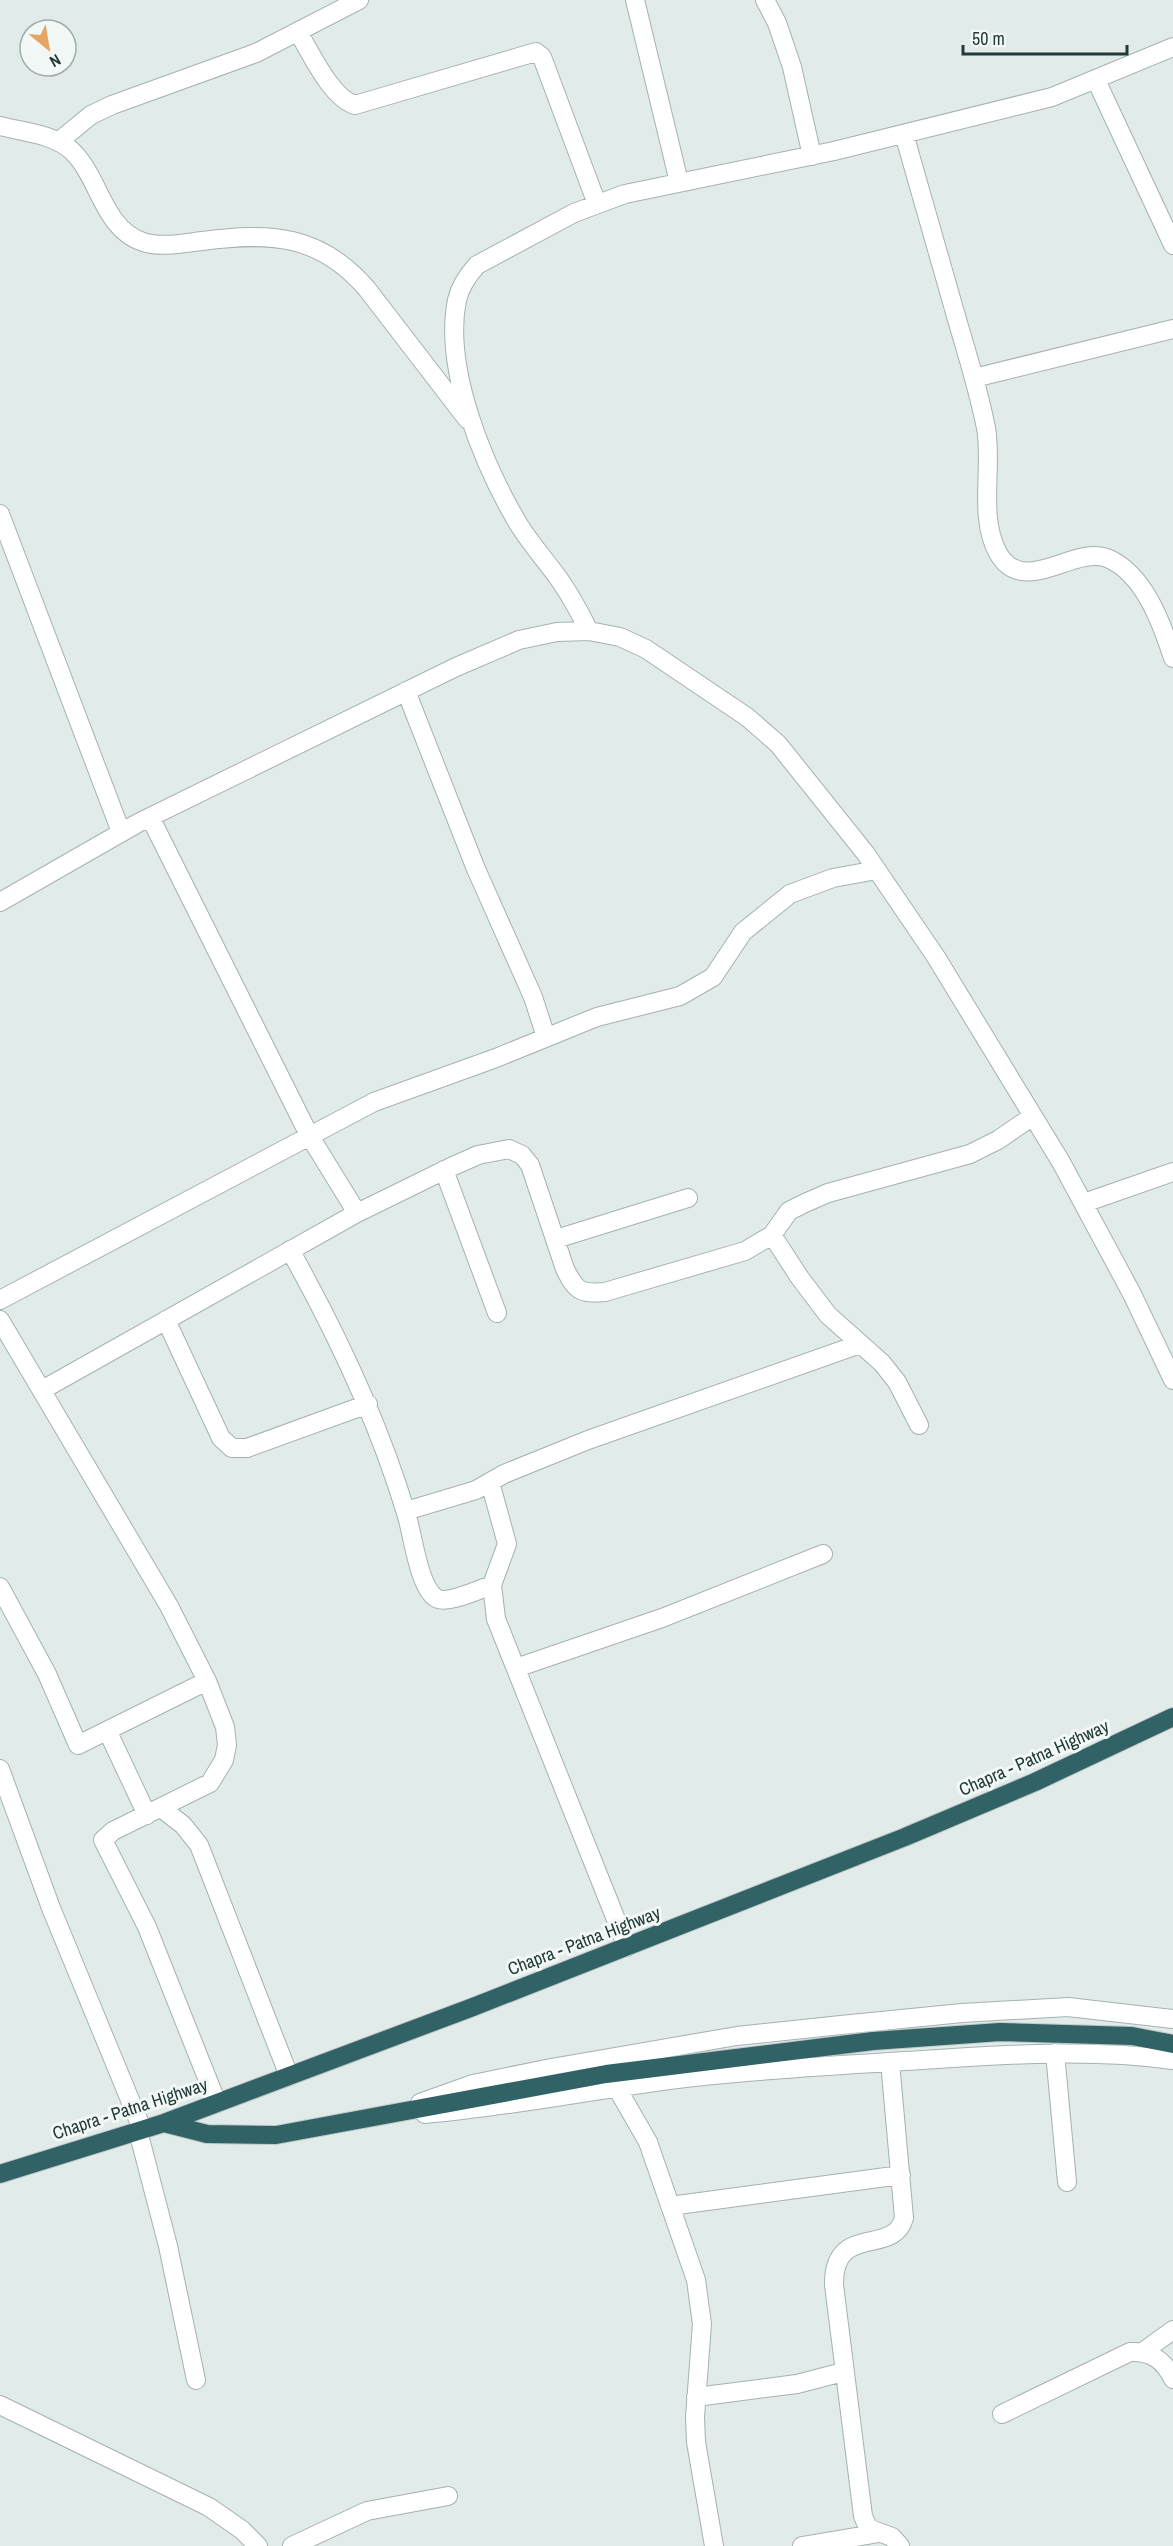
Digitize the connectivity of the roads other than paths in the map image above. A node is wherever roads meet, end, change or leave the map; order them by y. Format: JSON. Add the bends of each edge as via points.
{"nodes":[{"id":1,"x":358,"y":0,"type":"edge"},
{"id":2,"x":635,"y":0,"type":"edge"},
{"id":3,"x":765,"y":0,"type":"edge"},
{"id":4,"x":297,"y":32,"type":"junction"},
{"id":5,"x":1173,"y":47,"type":"edge"},
{"id":6,"x":1096,"y":80,"type":"junction"},
{"id":7,"x":0,"y":126,"type":"edge"},
{"id":8,"x":904,"y":134,"type":"junction"},
{"id":9,"x":58,"y":142,"type":"junction"},
{"id":10,"x":812,"y":156,"type":"junction"},
{"id":11,"x":679,"y":182,"type":"junction"},
{"id":12,"x":597,"y":204,"type":"junction"},
{"id":13,"x":1173,"y":245,"type":"edge"},
{"id":14,"x":1173,"y":329,"type":"edge"},
{"id":15,"x":974,"y":378,"type":"junction"},
{"id":16,"x":474,"y":428,"type":"junction"},
{"id":17,"x":0,"y":514,"type":"edge"},
{"id":18,"x":589,"y":631,"type":"junction"},
{"id":19,"x":1173,"y":658,"type":"edge"},
{"id":20,"x":406,"y":691,"type":"junction"},
{"id":21,"x":150,"y":817,"type":"junction"},
{"id":22,"x":122,"y":832,"type":"junction"},
{"id":23,"x":877,"y":870,"type":"junction"},
{"id":24,"x":0,"y":902,"type":"edge"},
{"id":25,"x":546,"y":1037,"type":"junction"},
{"id":26,"x":1033,"y":1116,"type":"junction"},
{"id":27,"x":309,"y":1135,"type":"junction"},
{"id":28,"x":444,"y":1170,"type":"junction"},
{"id":29,"x":1173,"y":1172,"type":"edge"},
{"id":30,"x":688,"y":1198,"type":"dead end"},
{"id":31,"x":1084,"y":1203,"type":"junction"},
{"id":32,"x":357,"y":1213,"type":"junction"},
{"id":33,"x":772,"y":1235,"type":"junction"},
{"id":34,"x":556,"y":1239,"type":"junction"},
{"id":35,"x":290,"y":1250,"type":"junction"},
{"id":36,"x":0,"y":1300,"type":"edge"},
{"id":37,"x":497,"y":1313,"type":"dead end"},
{"id":38,"x":0,"y":1320,"type":"edge"},
{"id":39,"x":166,"y":1320,"type":"junction"},
{"id":40,"x":860,"y":1344,"type":"junction"},
{"id":41,"x":1173,"y":1380,"type":"edge"},
{"id":42,"x":42,"y":1390,"type":"junction"},
{"id":43,"x":368,"y":1404,"type":"junction"},
{"id":44,"x":919,"y":1425,"type":"dead end"},
{"id":45,"x":490,"y":1482,"type":"junction"},
{"id":46,"x":406,"y":1511,"type":"junction"},
{"id":47,"x":823,"y":1554,"type":"dead end"},
{"id":48,"x":492,"y":1585,"type":"junction"},
{"id":49,"x":0,"y":1587,"type":"edge"},
{"id":50,"x":516,"y":1668,"type":"junction"},
{"id":51,"x":207,"y":1681,"type":"junction"},
{"id":52,"x":1173,"y":1717,"type":"edge"},
{"id":53,"x":108,"y":1732,"type":"junction"},
{"id":54,"x":0,"y":1769,"type":"edge"},
{"id":55,"x":154,"y":1812,"type":"junction"},
{"id":56,"x":627,"y":1947,"type":"junction"},
{"id":57,"x":1173,"y":2019,"type":"edge"},
{"id":58,"x":1173,"y":2044,"type":"edge"},
{"id":59,"x":1055,"y":2053,"type":"junction"},
{"id":60,"x":1173,"y":2060,"type":"edge"},
{"id":61,"x":890,"y":2062,"type":"junction"},
{"id":62,"x":289,"y":2076,"type":"junction"},
{"id":63,"x":617,"y":2088,"type":"junction"},
{"id":64,"x":217,"y":2103,"type":"junction"},
{"id":65,"x":381,"y":2118,"type":"junction"},
{"id":66,"x":164,"y":2122,"type":"junction"},
{"id":67,"x":140,"y":2130,"type":"junction"},
{"id":68,"x":0,"y":2174,"type":"edge"},
{"id":69,"x":901,"y":2175,"type":"junction"},
{"id":70,"x":1067,"y":2182,"type":"dead end"},
{"id":71,"x":670,"y":2206,"type":"junction"},
{"id":72,"x":1173,"y":2330,"type":"edge"},
{"id":73,"x":1144,"y":2351,"type":"junction"},
{"id":74,"x":843,"y":2372,"type":"junction"},
{"id":75,"x":1173,"y":2379,"type":"edge"},
{"id":76,"x":196,"y":2380,"type":"dead end"},
{"id":77,"x":696,"y":2397,"type":"junction"},
{"id":78,"x":0,"y":2405,"type":"edge"},
{"id":79,"x":1002,"y":2415,"type":"dead end"},
{"id":80,"x":448,"y":2496,"type":"dead end"},
{"id":81,"x":879,"y":2533,"type":"junction"},
{"id":82,"x":258,"y":2546,"type":"edge"},
{"id":83,"x":292,"y":2546,"type":"edge"},
{"id":84,"x":714,"y":2546,"type":"edge"},
{"id":85,"x":802,"y":2546,"type":"edge"},
{"id":86,"x":900,"y":2546,"type":"edge"}],
"edges":[{"from":1,"to":4,"type":"street"},
{"from":2,"to":11,"type":"street"},
{"from":3,"to":10,"type":"street","via":[[792,67]]},
{"from":4,"to":9,"type":"street","via":[[255,53],[112,105]]},
{"from":4,"to":12,"type":"street","via":[[337,95],[355,105],[536,52],[542,57]]},
{"from":5,"to":6,"type":"street"},
{"from":6,"to":8,"type":"street","via":[[1052,97]]},
{"from":6,"to":13,"type":"street"},
{"from":7,"to":9,"type":"street"},
{"from":8,"to":10,"type":"street"},
{"from":8,"to":15,"type":"street"},
{"from":9,"to":16,"type":"street","via":[[84,166],[114,221],[145,243],[179,244],[258,236],[301,242],[338,261],[367,289]]},
{"from":10,"to":11,"type":"street"},
{"from":11,"to":12,"type":"street"},
{"from":12,"to":16,"type":"street","via":[[491,256],[467,277],[457,300],[456,331],[460,380]]},
{"from":14,"to":15,"type":"street"},
{"from":15,"to":19,"type":"street","via":[[990,459],[991,534],[1005,564],[1035,571],[1105,557],[1130,576],[1146,597]]},
{"from":16,"to":18,"type":"street","via":[[508,505],[534,548],[560,580]]},
{"from":17,"to":22,"type":"street"},
{"from":18,"to":20,"type":"street","via":[[556,632],[519,640]]},
{"from":18,"to":23,"type":"street","via":[[620,637],[646,649],[747,717],[778,744]]},
{"from":20,"to":21,"type":"street"},
{"from":20,"to":25,"type":"street"},
{"from":21,"to":22,"type":"street"},
{"from":21,"to":27,"type":"street"},
{"from":22,"to":24,"type":"street"},
{"from":23,"to":25,"type":"street","via":[[834,878],[790,894],[743,932],[712,977],[700,986],[680,996],[597,1017]]},
{"from":23,"to":26,"type":"street","via":[[936,957]]},
{"from":25,"to":27,"type":"street","via":[[374,1102]]},
{"from":26,"to":31,"type":"street"},
{"from":26,"to":33,"type":"street","via":[[970,1154],[838,1190],[805,1203],[789,1211]]},
{"from":27,"to":32,"type":"street"},
{"from":27,"to":36,"type":"street"},
{"from":28,"to":32,"type":"street"},
{"from":28,"to":34,"type":"street","via":[[496,1151],[509,1149],[522,1155],[530,1165]]},
{"from":28,"to":37,"type":"street"},
{"from":29,"to":31,"type":"street"},
{"from":30,"to":34,"type":"street"},
{"from":31,"to":41,"type":"street","via":[[1156,1339]]},
{"from":32,"to":35,"type":"street"},
{"from":33,"to":34,"type":"street","via":[[745,1251],[605,1292],[584,1293],[573,1285]]},
{"from":33,"to":40,"type":"street","via":[[822,1308]]},
{"from":35,"to":39,"type":"street"},
{"from":35,"to":43,"type":"street"},
{"from":38,"to":42,"type":"street"},
{"from":39,"to":42,"type":"street"},
{"from":39,"to":43,"type":"street","via":[[221,1438],[232,1448],[247,1448]]},
{"from":40,"to":44,"type":"street","via":[[897,1382]]},
{"from":40,"to":45,"type":"street","via":[[588,1440]]},
{"from":42,"to":51,"type":"street","via":[[169,1606]]},
{"from":43,"to":46,"type":"street"},
{"from":45,"to":46,"type":"street"},
{"from":45,"to":48,"type":"street","via":[[507,1544]]},
{"from":46,"to":48,"type":"street","via":[[421,1571],[437,1599],[448,1601]]},
{"from":47,"to":50,"type":"street","via":[[662,1618]]},
{"from":48,"to":50,"type":"street","via":[[496,1619]]},
{"from":49,"to":53,"type":"street","via":[[47,1674],[75,1742],[82,1746]]},
{"from":50,"to":56,"type":"street"},
{"from":51,"to":53,"type":"street"},
{"from":51,"to":55,"type":"street","via":[[225,1727],[224,1761],[210,1783]]},
{"from":52,"to":56,"type":"highway","name":"Chapra - Patna Highway","via":[[905,1837]]},
{"from":53,"to":55,"type":"street"},
{"from":54,"to":67,"type":"street"},
{"from":55,"to":62,"type":"street","via":[[183,1825],[199,1845]]},
{"from":55,"to":64,"type":"street","via":[[108,1833],[104,1843],[147,1927]]},
{"from":56,"to":62,"type":"highway","name":"Chapra - Patna Highway"},
{"from":57,"to":65,"type":"street","via":[[1068,2007],[962,2013],[737,2036],[473,2084]]},
{"from":58,"to":65,"type":"highway","via":[[1132,2036],[1000,2032],[873,2041],[606,2074]]},
{"from":59,"to":60,"type":"street"},
{"from":59,"to":61,"type":"street"},
{"from":59,"to":70,"type":"street"},
{"from":61,"to":63,"type":"street"},
{"from":61,"to":69,"type":"street"},
{"from":62,"to":64,"type":"highway","name":"Chapra - Patna Highway"},
{"from":63,"to":65,"type":"street","via":[[479,2110]]},
{"from":63,"to":71,"type":"street","via":[[648,2142]]},
{"from":64,"to":66,"type":"highway","name":"Chapra - Patna Highway"},
{"from":65,"to":66,"type":"highway","via":[[276,2135],[207,2134]]},
{"from":66,"to":67,"type":"highway","name":"Chapra - Patna Highway"},
{"from":67,"to":68,"type":"highway","name":"Chapra - Patna Highway"},
{"from":67,"to":76,"type":"street"},
{"from":69,"to":71,"type":"street"},
{"from":69,"to":74,"type":"street","via":[[902,2226],[890,2235],[854,2245],[837,2258],[834,2268]]},
{"from":71,"to":77,"type":"street","via":[[696,2280],[700,2307]]},
{"from":72,"to":73,"type":"street"},
{"from":73,"to":75,"type":"street","via":[[1158,2358]]},
{"from":73,"to":79,"type":"street","via":[[1114,2358]]},
{"from":74,"to":77,"type":"street","via":[[797,2384]]},
{"from":74,"to":81,"type":"street","via":[[863,2516],[868,2528]]},
{"from":77,"to":84,"type":"street","via":[[696,2442]]},
{"from":78,"to":82,"type":"street","via":[[209,2507]]},
{"from":80,"to":83,"type":"street","via":[[367,2511]]},
{"from":81,"to":85,"type":"street"},
{"from":81,"to":86,"type":"street","via":[[892,2537]]}]}
